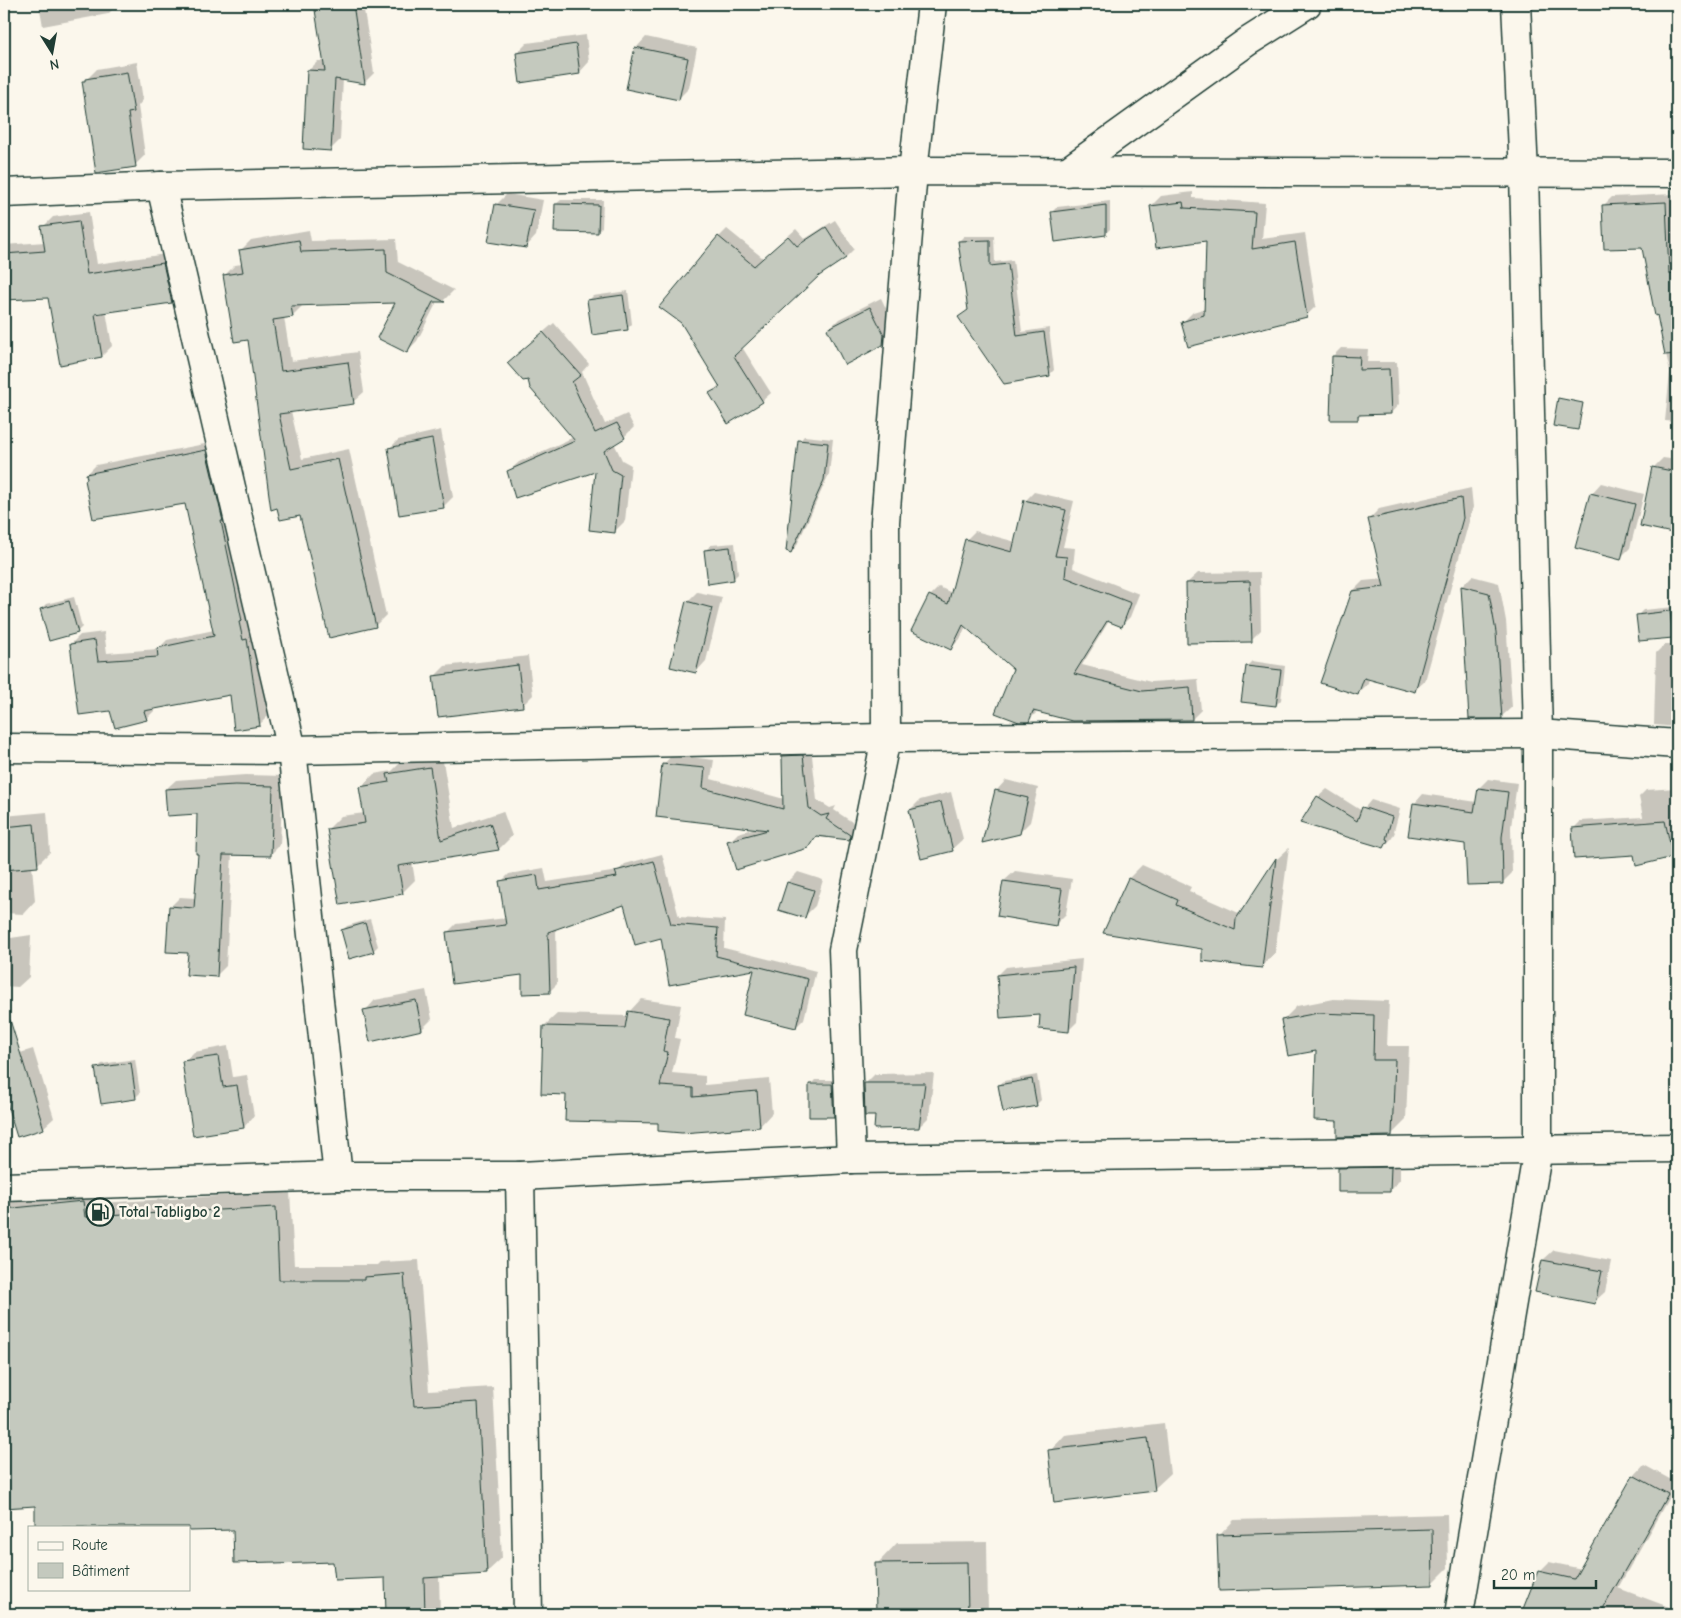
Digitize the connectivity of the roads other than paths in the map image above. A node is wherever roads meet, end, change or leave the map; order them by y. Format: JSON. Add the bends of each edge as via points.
{"nodes":[{"id":1,"x":932,"y":4,"type":"edge"},
{"id":2,"x":1307,"y":4,"type":"edge"},
{"id":3,"x":1516,"y":4,"type":"edge"},
{"id":4,"x":913,"y":171,"type":"junction"},
{"id":5,"x":1066,"y":172,"type":"junction"},
{"id":6,"x":1524,"y":173,"type":"junction"},
{"id":7,"x":1677,"y":173,"type":"edge"},
{"id":8,"x":161,"y":186,"type":"junction"},
{"id":9,"x":4,"y":193,"type":"edge"},
{"id":10,"x":1538,"y":734,"type":"junction"},
{"id":11,"x":886,"y":738,"type":"junction"},
{"id":12,"x":1677,"y":744,"type":"edge"},
{"id":13,"x":4,"y":748,"type":"edge"},
{"id":14,"x":292,"y":750,"type":"junction"},
{"id":15,"x":1677,"y":1148,"type":"edge"},
{"id":16,"x":1538,"y":1149,"type":"junction"},
{"id":17,"x":851,"y":1159,"type":"junction"},
{"id":18,"x":338,"y":1176,"type":"junction"},
{"id":19,"x":520,"y":1176,"type":"junction"},
{"id":20,"x":4,"y":1187,"type":"edge"},
{"id":21,"x":528,"y":1614,"type":"edge"},
{"id":22,"x":1459,"y":1614,"type":"edge"}],
"edges":[{"from":1,"to":4,"type":"street"},
{"from":2,"to":5,"type":"street","via":[[1247,42]]},
{"from":3,"to":6,"type":"street"},
{"from":4,"to":5,"type":"street"},
{"from":4,"to":8,"type":"street"},
{"from":4,"to":11,"type":"street","via":[[884,522]]},
{"from":5,"to":6,"type":"street"},
{"from":6,"to":7,"type":"street"},
{"from":6,"to":10,"type":"street"},
{"from":8,"to":9,"type":"street"},
{"from":8,"to":14,"type":"street"},
{"from":10,"to":11,"type":"street"},
{"from":10,"to":12,"type":"street"},
{"from":10,"to":16,"type":"street"},
{"from":11,"to":14,"type":"street"},
{"from":11,"to":17,"type":"street","via":[[843,950]]},
{"from":13,"to":14,"type":"street"},
{"from":14,"to":18,"type":"street"},
{"from":15,"to":16,"type":"street"},
{"from":16,"to":17,"type":"street"},
{"from":16,"to":22,"type":"street"},
{"from":17,"to":19,"type":"street"},
{"from":18,"to":19,"type":"street"},
{"from":18,"to":20,"type":"street"},
{"from":19,"to":21,"type":"street"}]}
